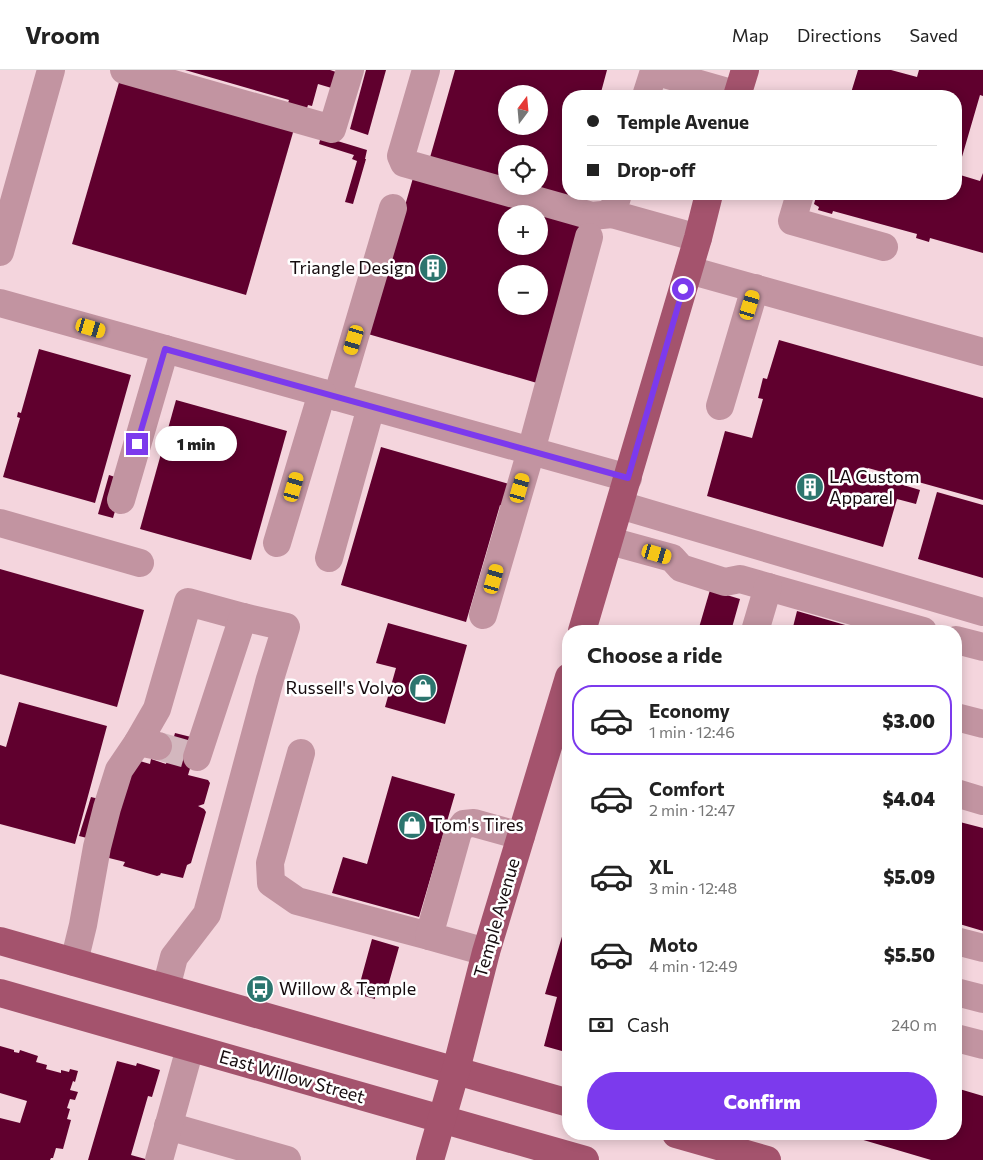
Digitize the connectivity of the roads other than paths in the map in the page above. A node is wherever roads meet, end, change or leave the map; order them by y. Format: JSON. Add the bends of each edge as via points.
{"nodes":[{"id":1,"x":51,"y":70,"type":"edge"},
{"id":2,"x":124,"y":70,"type":"edge"},
{"id":3,"x":350,"y":70,"type":"edge"},
{"id":4,"x":426,"y":70,"type":"edge"},
{"id":5,"x":650,"y":79,"type":"edge"},
{"id":6,"x":740,"y":87,"type":"edge"},
{"id":7,"x":708,"y":200,"type":"edge"},
{"id":8,"x":798,"y":200,"type":"edge"},
{"id":9,"x":615,"y":204,"type":"edge"},
{"id":10,"x":393,"y":208,"type":"dead end"},
{"id":11,"x":5,"y":216,"type":"edge"},
{"id":12,"x":589,"y":237,"type":"dead end"},
{"id":13,"x":698,"y":238,"type":"junction"},
{"id":14,"x":884,"y":247,"type":"dead end"},
{"id":15,"x":0,"y":252,"type":"edge"},
{"id":16,"x":689,"y":270,"type":"junction"},
{"id":17,"x":755,"y":288,"type":"junction"},
{"id":18,"x":0,"y":303,"type":"edge"},
{"id":19,"x":165,"y":349,"type":"junction"},
{"id":20,"x":983,"y":352,"type":"edge"},
{"id":21,"x":329,"y":395,"type":"junction"},
{"id":22,"x":371,"y":406,"type":"junction"},
{"id":23,"x":720,"y":406,"type":"dead end"},
{"id":24,"x":531,"y":451,"type":"junction"},
{"id":25,"x":628,"y":478,"type":"junction"},
{"id":26,"x":121,"y":500,"type":"dead end"},
{"id":27,"x":620,"y":505,"type":"junction"},
{"id":28,"x":0,"y":523,"type":"edge"},
{"id":29,"x":610,"y":540,"type":"junction"},
{"id":30,"x":277,"y":543,"type":"dead end"},
{"id":31,"x":329,"y":558,"type":"dead end"},
{"id":32,"x":140,"y":563,"type":"dead end"},
{"id":33,"x":768,"y":587,"type":"junction"},
{"id":34,"x":983,"y":612,"type":"edge"},
{"id":35,"x":484,"y":615,"type":"dead end"},
{"id":36,"x":243,"y":616,"type":"junction"},
{"id":37,"x":584,"y":625,"type":"edge"},
{"id":38,"x":757,"y":625,"type":"edge"},
{"id":39,"x":902,"y":625,"type":"edge"},
{"id":40,"x":962,"y":642,"type":"edge"},
{"id":41,"x":983,"y":647,"type":"edge"},
{"id":42,"x":562,"y":700,"type":"edge"},
{"id":43,"x":962,"y":719,"type":"edge"},
{"id":44,"x":983,"y":724,"type":"edge"},
{"id":45,"x":301,"y":753,"type":"dead end"},
{"id":46,"x":198,"y":757,"type":"dead end"},
{"id":47,"x":962,"y":795,"type":"edge"},
{"id":48,"x":983,"y":800,"type":"edge"},
{"id":49,"x":521,"y":836,"type":"junction"},
{"id":50,"x":429,"y":936,"type":"junction"},
{"id":51,"x":0,"y":941,"type":"edge"},
{"id":52,"x":962,"y":943,"type":"edge"},
{"id":53,"x":983,"y":948,"type":"edge"},
{"id":54,"x":486,"y":952,"type":"junction"},
{"id":55,"x":74,"y":962,"type":"junction"},
{"id":56,"x":166,"y":988,"type":"junction"},
{"id":57,"x":0,"y":993,"type":"edge"},
{"id":58,"x":962,"y":994,"type":"edge"},
{"id":59,"x":983,"y":999,"type":"edge"},
{"id":60,"x":962,"y":1040,"type":"edge"},
{"id":61,"x":983,"y":1045,"type":"edge"},
{"id":62,"x":190,"y":1048,"type":"junction"},
{"id":63,"x":456,"y":1070,"type":"junction"},
{"id":64,"x":562,"y":1101,"type":"edge"},
{"id":65,"x":442,"y":1119,"type":"junction"},
{"id":66,"x":168,"y":1126,"type":"junction"},
{"id":67,"x":697,"y":1140,"type":"edge"},
{"id":68,"x":159,"y":1160,"type":"edge"},
{"id":69,"x":287,"y":1160,"type":"edge"},
{"id":70,"x":430,"y":1160,"type":"edge"},
{"id":71,"x":585,"y":1160,"type":"edge"},
{"id":72,"x":767,"y":1160,"type":"edge"}],
"edges":[{"from":1,"to":11,"type":"street"},
{"from":2,"to":3,"type":"street","via":[[332,129]]},
{"from":4,"to":9,"type":"street","via":[[401,156],[404,163],[592,216]]},
{"from":5,"to":6,"type":"street"},
{"from":7,"to":13,"type":"main road"},
{"from":8,"to":14,"type":"street","via":[[792,221]]},
{"from":9,"to":13,"type":"street"},
{"from":10,"to":21,"type":"street"},
{"from":11,"to":15,"type":"street"},
{"from":12,"to":24,"type":"street"},
{"from":13,"to":16,"type":"main road"},
{"from":16,"to":17,"type":"street"},
{"from":16,"to":25,"type":"main road"},
{"from":17,"to":20,"type":"street"},
{"from":17,"to":23,"type":"street"},
{"from":18,"to":19,"type":"street"},
{"from":19,"to":21,"type":"street"},
{"from":19,"to":26,"type":"street"},
{"from":21,"to":22,"type":"street"},
{"from":21,"to":30,"type":"street"},
{"from":22,"to":24,"type":"street"},
{"from":22,"to":31,"type":"street"},
{"from":24,"to":25,"type":"street"},
{"from":24,"to":35,"type":"street"},
{"from":25,"to":27,"type":"main road"},
{"from":27,"to":29,"type":"main road"},
{"from":27,"to":34,"type":"street"},
{"from":28,"to":32,"type":"street"},
{"from":29,"to":33,"type":"street","via":[[672,558],[685,550],[731,565],[740,579]]},
{"from":29,"to":37,"type":"main road"},
{"from":33,"to":38,"type":"street"},
{"from":33,"to":39,"type":"street"},
{"from":36,"to":46,"type":"street"},
{"from":36,"to":55,"type":"street","via":[[188,602],[148,744],[119,770],[107,808]]},
{"from":36,"to":56,"type":"street","via":[[286,627],[207,914],[174,957]]},
{"from":40,"to":41,"type":"street"},
{"from":42,"to":49,"type":"main road","name":"Temple Avenue"},
{"from":43,"to":44,"type":"street"},
{"from":45,"to":50,"type":"street","via":[[270,863],[271,883],[297,901]]},
{"from":47,"to":48,"type":"street"},
{"from":49,"to":50,"type":"street","via":[[474,823],[464,824],[458,832]]},
{"from":49,"to":54,"type":"main road","name":"Temple Avenue"},
{"from":50,"to":54,"type":"street"},
{"from":51,"to":55,"type":"main road"},
{"from":52,"to":53,"type":"street"},
{"from":54,"to":63,"type":"main road","name":"Temple Avenue"},
{"from":55,"to":56,"type":"main road"},
{"from":56,"to":63,"type":"main road"},
{"from":57,"to":62,"type":"main road","name":"East Willow Street"},
{"from":58,"to":59,"type":"street"},
{"from":60,"to":61,"type":"street"},
{"from":62,"to":65,"type":"main road","name":"East Willow Street"},
{"from":62,"to":66,"type":"street"},
{"from":63,"to":64,"type":"main road"},
{"from":63,"to":65,"type":"main road","name":"Temple Avenue"},
{"from":65,"to":70,"type":"main road","name":"Temple Avenue"},
{"from":65,"to":71,"type":"main road","name":"East Willow Street"},
{"from":66,"to":68,"type":"street"},
{"from":66,"to":69,"type":"street"},
{"from":67,"to":72,"type":"main road"}]}
